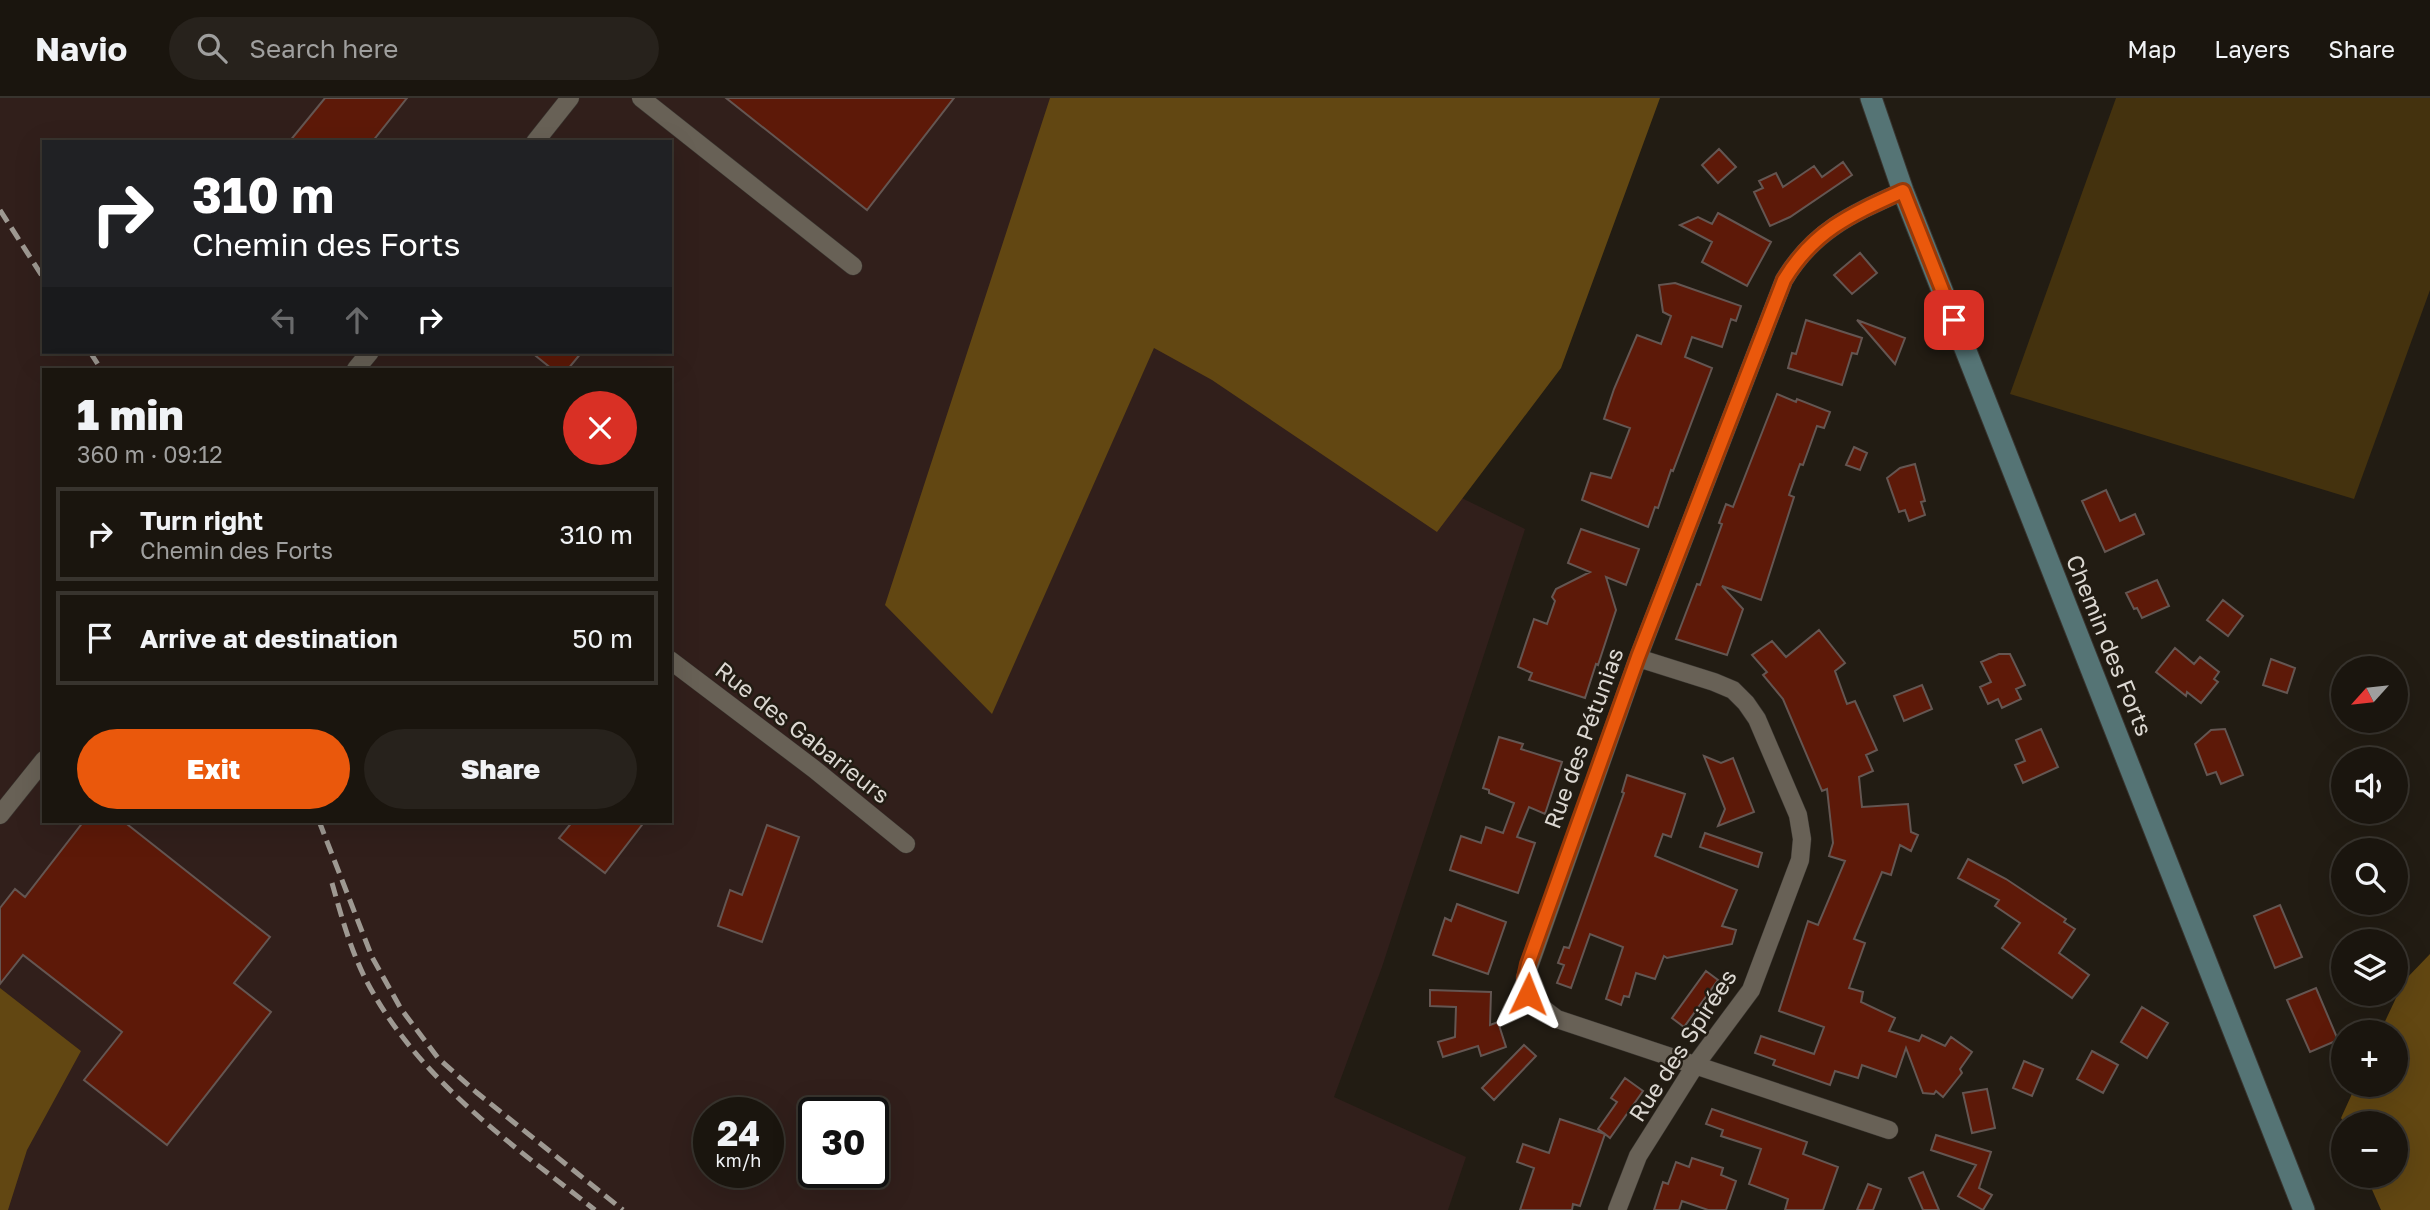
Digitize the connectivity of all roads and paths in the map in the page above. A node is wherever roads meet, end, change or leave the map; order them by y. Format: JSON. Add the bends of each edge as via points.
{"nodes":[{"id":1,"x":570,"y":98,"type":"edge"},
{"id":2,"x":641,"y":98,"type":"edge"},
{"id":3,"x":1871,"y":98,"type":"edge"},
{"id":4,"x":537,"y":140,"type":"edge"},
{"id":5,"x":1903,"y":191,"type":"junction"},
{"id":6,"x":853,"y":265,"type":"dead end"},
{"id":7,"x":368,"y":354,"type":"edge"},
{"id":8,"x":357,"y":368,"type":"edge"},
{"id":9,"x":1638,"y":657,"type":"junction"},
{"id":10,"x":672,"y":662,"type":"edge"},
{"id":11,"x":42,"y":762,"type":"edge"},
{"id":12,"x":0,"y":815,"type":"edge"},
{"id":13,"x":906,"y":844,"type":"dead end"},
{"id":14,"x":1696,"y":1064,"type":"junction"},
{"id":15,"x":1889,"y":1130,"type":"dead end"},
{"id":16,"x":1617,"y":1210,"type":"edge"},
{"id":17,"x":2304,"y":1210,"type":"edge"}],
"edges":[{"from":1,"to":4,"type":"street"},
{"from":2,"to":6,"type":"street"},
{"from":3,"to":5,"type":"street","name":"Chemin des Forts"},
{"from":5,"to":9,"type":"street","name":"Rue des Pétunias","via":[[1853,214],[1818,237],[1784,280]]},
{"from":5,"to":17,"type":"street","name":"Chemin des Forts"},
{"from":7,"to":8,"type":"street"},
{"from":9,"to":14,"type":"street","name":"Rue des Spirées","via":[[1733,690],[1746,703],[1798,815],[1802,839],[1800,860],[1751,990]]},
{"from":9,"to":14,"type":"street","name":"Rue des Pétunias","via":[[1525,978],[1528,994],[1557,1019]]},
{"from":10,"to":13,"type":"street","name":"Rue des Gabarieurs"},
{"from":11,"to":12,"type":"street"},
{"from":14,"to":15,"type":"street","name":"Rue des Pétunias"},
{"from":14,"to":16,"type":"street","name":"Rue des Spirées","via":[[1638,1156]]}]}
